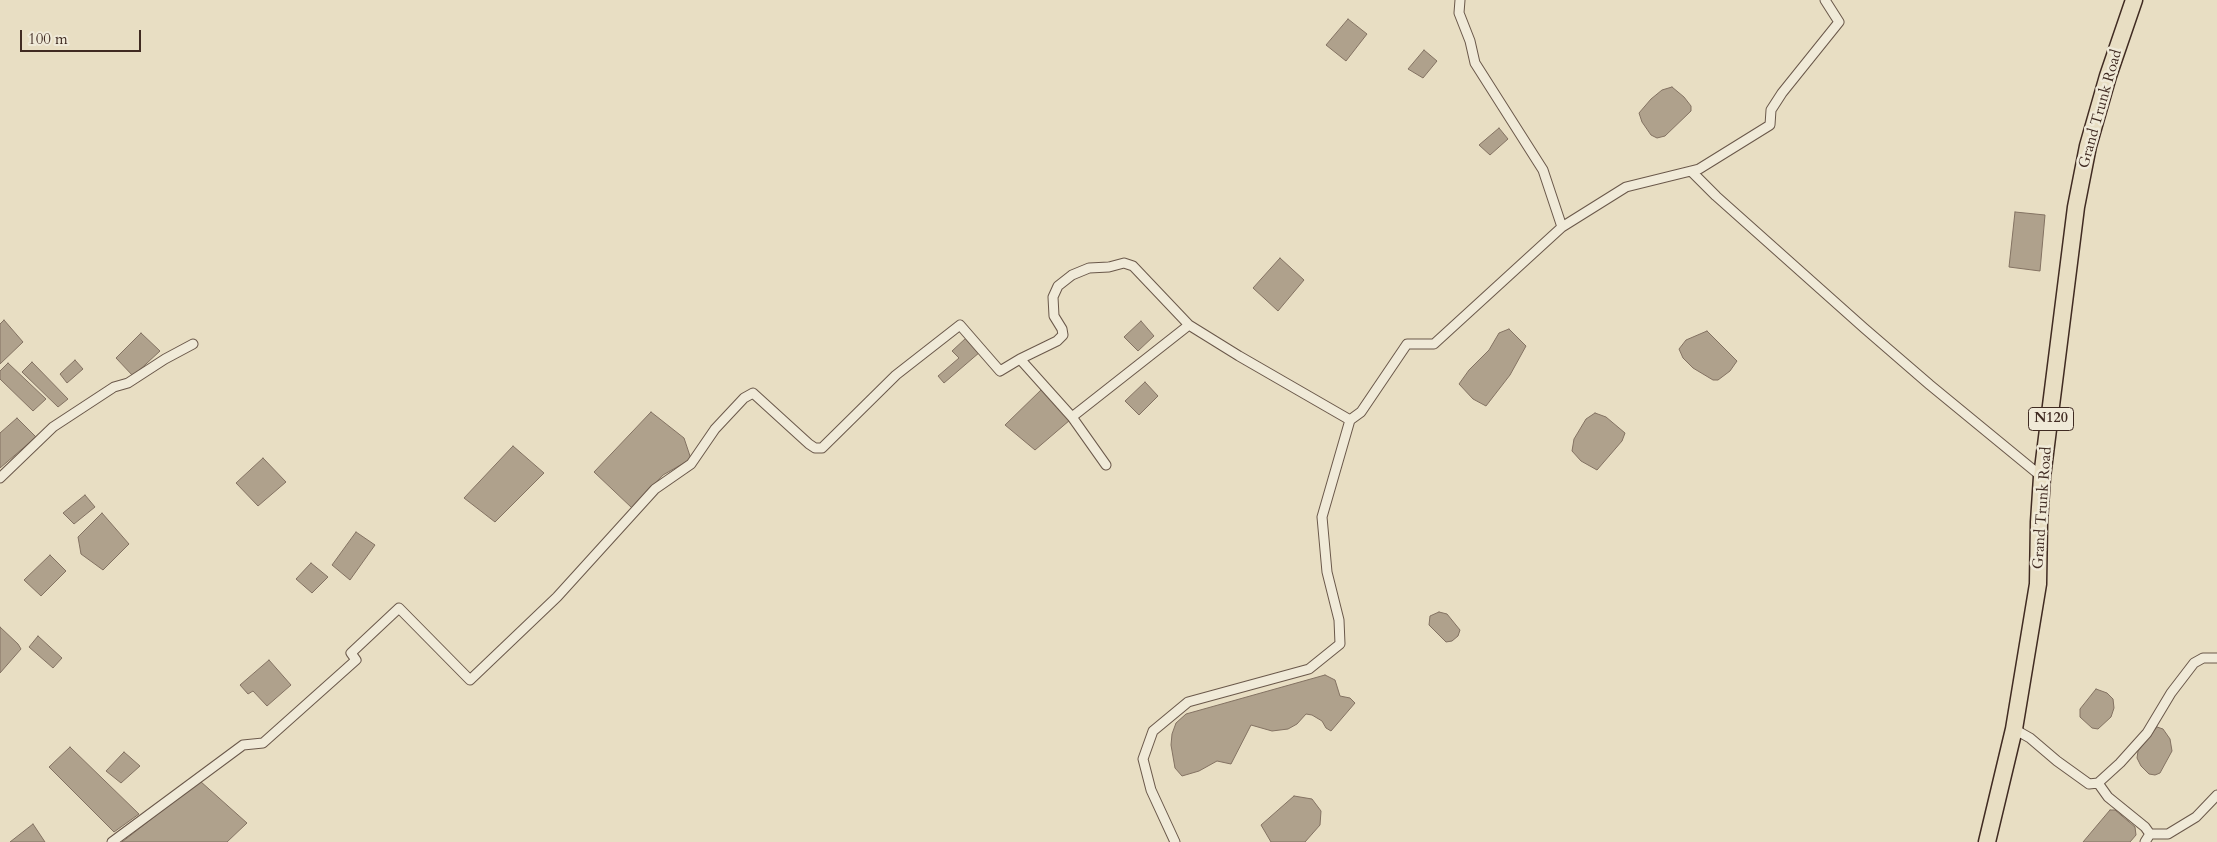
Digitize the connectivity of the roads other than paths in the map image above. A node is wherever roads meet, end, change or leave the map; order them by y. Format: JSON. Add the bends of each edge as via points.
{"nodes":[{"id":1,"x":1460,"y":0,"type":"edge"},
{"id":2,"x":1825,"y":0,"type":"edge"},
{"id":3,"x":2134,"y":0,"type":"edge"},
{"id":4,"x":1691,"y":171,"type":"junction"},
{"id":5,"x":1562,"y":227,"type":"junction"},
{"id":6,"x":1189,"y":325,"type":"junction"},
{"id":7,"x":193,"y":344,"type":"dead end"},
{"id":8,"x":1020,"y":359,"type":"junction"},
{"id":9,"x":1072,"y":417,"type":"junction"},
{"id":10,"x":1350,"y":420,"type":"junction"},
{"id":11,"x":1106,"y":466,"type":"dead end"},
{"id":12,"x":2042,"y":477,"type":"junction"},
{"id":13,"x":0,"y":478,"type":"edge"},
{"id":14,"x":2217,"y":658,"type":"edge"},
{"id":15,"x":2014,"y":729,"type":"junction"},
{"id":16,"x":2098,"y":783,"type":"junction"},
{"id":17,"x":2217,"y":795,"type":"edge"},
{"id":18,"x":2150,"y":834,"type":"junction"},
{"id":19,"x":112,"y":842,"type":"edge"},
{"id":20,"x":1174,"y":842,"type":"edge"},
{"id":21,"x":1987,"y":842,"type":"edge"},
{"id":22,"x":2145,"y":842,"type":"edge"}],
"edges":[{"from":1,"to":5,"type":"street","via":[[1460,13],[1475,63],[1543,170]]},
{"from":2,"to":4,"type":"street","via":[[1839,22],[1782,93],[1771,110],[1770,125]]},
{"from":3,"to":12,"type":"highway","name":"Grand Trunk Road","number":"N120","via":[[2088,146],[2076,207]]},
{"from":4,"to":5,"type":"street","via":[[1626,187]]},
{"from":4,"to":12,"type":"street","via":[[1893,353]]},
{"from":5,"to":10,"type":"street","via":[[1434,344],[1407,344],[1362,412]]},
{"from":6,"to":8,"type":"street","via":[[1133,266],[1124,263],[1089,268],[1058,286],[1053,297],[1054,316],[1063,335]]},
{"from":6,"to":9,"type":"street"},
{"from":6,"to":10,"type":"street"},
{"from":7,"to":13,"type":"street","via":[[128,383],[114,387],[53,427]]},
{"from":8,"to":9,"type":"street"},
{"from":8,"to":19,"type":"street","via":[[1000,370],[960,325],[896,375],[822,448],[809,444],[759,397],[753,393],[747,395],[715,429],[691,464],[655,490],[557,597],[470,680],[399,608],[351,652],[356,660],[263,743],[243,745]]},
{"from":9,"to":11,"type":"street"},
{"from":10,"to":20,"type":"street","via":[[1322,516],[1327,572],[1339,620],[1340,644],[1309,669],[1188,702],[1153,730],[1144,759],[1151,790]]},
{"from":12,"to":15,"type":"highway","name":"Grand Trunk Road","number":"N120","via":[[2038,584]]},
{"from":14,"to":16,"type":"street","via":[[2203,658],[2194,663],[2147,733]]},
{"from":15,"to":16,"type":"street","via":[[2088,784]]},
{"from":15,"to":21,"type":"highway","name":"Grand Trunk Road","number":"N120"},
{"from":16,"to":18,"type":"street","via":[[2108,797]]},
{"from":17,"to":18,"type":"street","via":[[2196,817],[2168,834]]},
{"from":18,"to":22,"type":"street"}]}
